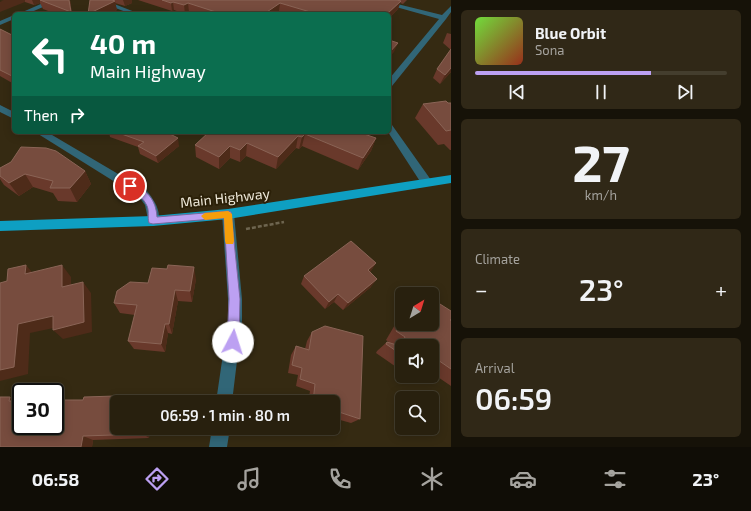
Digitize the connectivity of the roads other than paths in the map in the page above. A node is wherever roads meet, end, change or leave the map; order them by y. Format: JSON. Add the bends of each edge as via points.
{"nodes":[{"id":1,"x":56,"y":0,"type":"edge"},
{"id":2,"x":98,"y":0,"type":"edge"},
{"id":3,"x":374,"y":0,"type":"edge"},
{"id":4,"x":451,"y":8,"type":"edge"},
{"id":5,"x":27,"y":12,"type":"edge"},
{"id":6,"x":131,"y":12,"type":"edge"},
{"id":7,"x":12,"y":18,"type":"edge"},
{"id":8,"x":444,"y":18,"type":"junction"},
{"id":9,"x":0,"y":23,"type":"edge"},
{"id":10,"x":391,"y":82,"type":"edge"},
{"id":11,"x":0,"y":108,"type":"edge"},
{"id":12,"x":12,"y":115,"type":"edge"},
{"id":13,"x":391,"y":130,"type":"edge"},
{"id":14,"x":43,"y":134,"type":"edge"},
{"id":15,"x":451,"y":179,"type":"edge"},
{"id":16,"x":427,"y":183,"type":"junction"},
{"id":17,"x":228,"y":214,"type":"junction"},
{"id":18,"x":153,"y":221,"type":"junction"},
{"id":19,"x":0,"y":226,"type":"edge"},
{"id":20,"x":225,"y":395,"type":"edge"},
{"id":21,"x":220,"y":435,"type":"edge"},
{"id":22,"x":218,"y":447,"type":"edge"}],
"edges":[{"from":1,"to":5,"type":"street"},
{"from":2,"to":6,"type":"street"},
{"from":3,"to":8,"type":"street"},
{"from":4,"to":8,"type":"street"},
{"from":7,"to":9,"type":"street"},
{"from":8,"to":10,"type":"street"},
{"from":11,"to":12,"type":"street"},
{"from":13,"to":16,"type":"street"},
{"from":14,"to":18,"type":"street","via":[[143,194],[151,204]]},
{"from":15,"to":16,"type":"main road","name":"Main Highway"},
{"from":16,"to":17,"type":"main road","name":"Main Highway"},
{"from":17,"to":18,"type":"main road","name":"Main Highway"},
{"from":17,"to":20,"type":"street","via":[[235,320]]},
{"from":18,"to":19,"type":"main road","name":"Main Highway"},
{"from":21,"to":22,"type":"street"}]}
